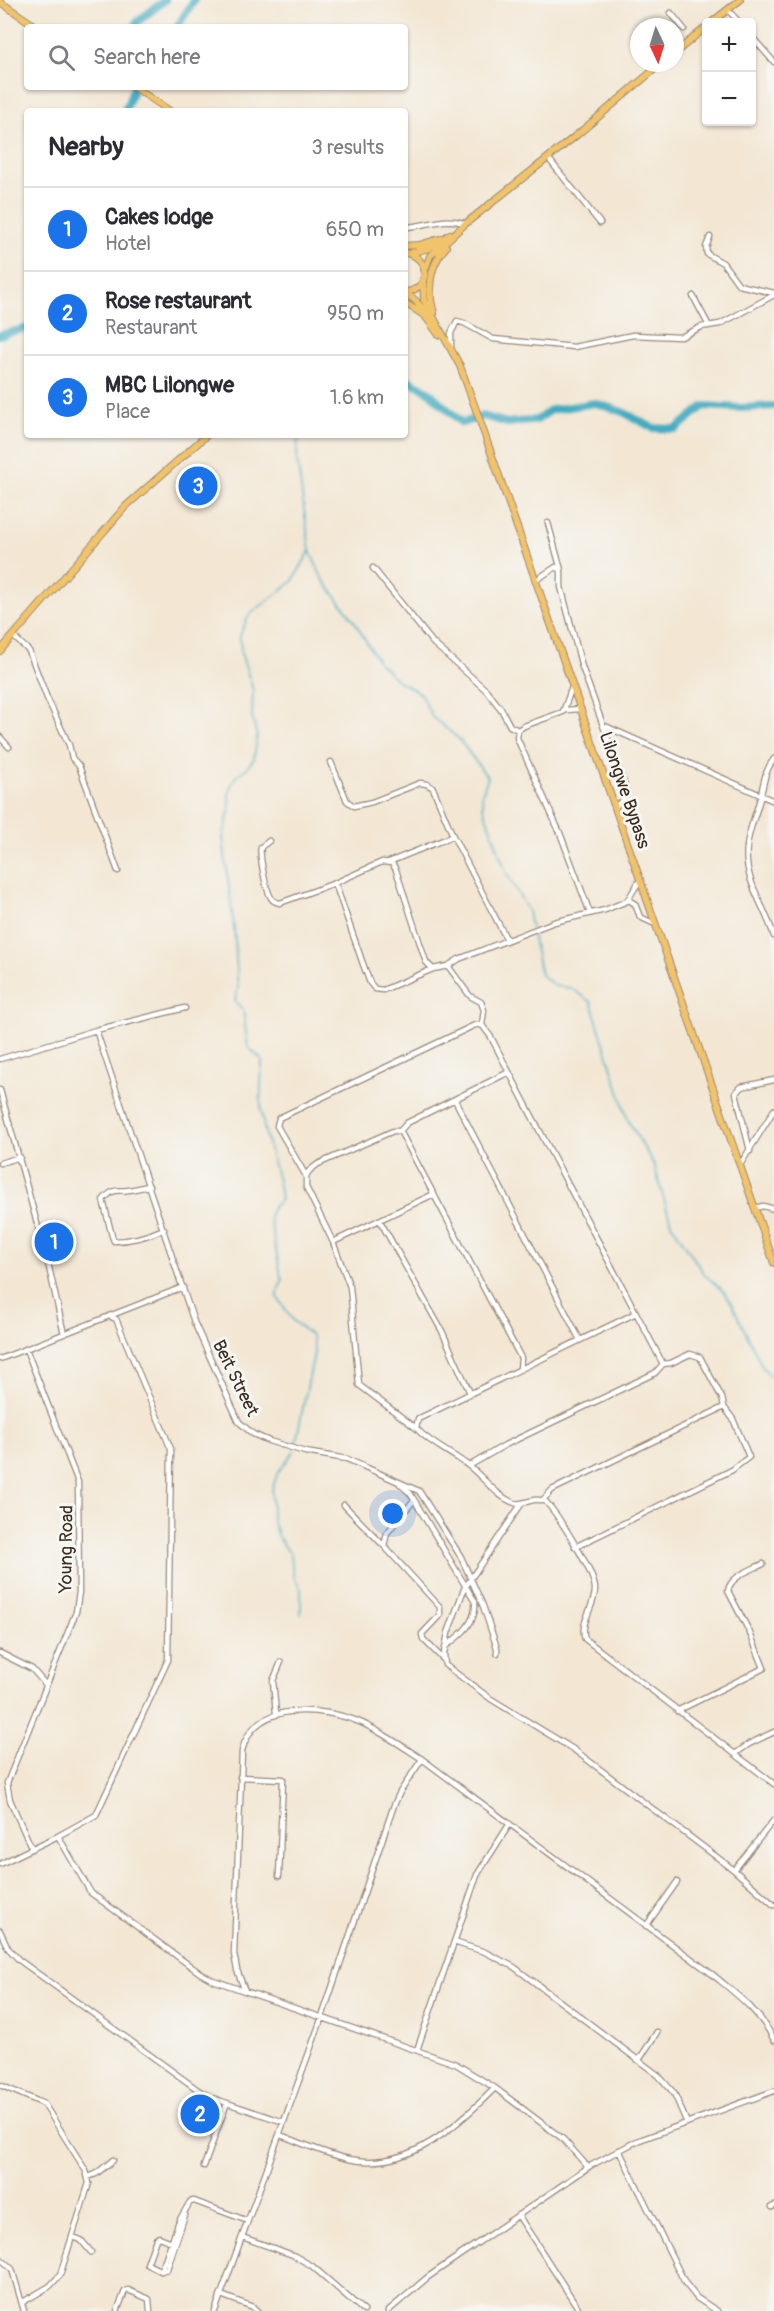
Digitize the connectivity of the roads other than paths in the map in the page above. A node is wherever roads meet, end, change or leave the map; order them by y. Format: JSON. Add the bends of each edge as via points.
{"nodes":[{"id":1,"x":740,"y":0,"type":"edge"},
{"id":2,"x":0,"y":2,"type":"edge"},
{"id":3,"x":728,"y":10,"type":"junction"},
{"id":4,"x":670,"y":13,"type":"dead end"},
{"id":5,"x":674,"y":18,"type":"edge"},
{"id":6,"x":717,"y":18,"type":"edge"},
{"id":7,"x":735,"y":18,"type":"edge"},
{"id":8,"x":33,"y":24,"type":"edge"},
{"id":9,"x":702,"y":30,"type":"edge"},
{"id":10,"x":756,"y":42,"type":"edge"},
{"id":11,"x":684,"y":45,"type":"edge"},
{"id":12,"x":774,"y":62,"type":"edge"},
{"id":13,"x":651,"y":72,"type":"edge"},
{"id":14,"x":139,"y":90,"type":"edge"},
{"id":15,"x":166,"y":108,"type":"edge"},
{"id":16,"x":548,"y":158,"type":"junction"},
{"id":17,"x":600,"y":223,"type":"dead end"},
{"id":18,"x":464,"y":224,"type":"junction"},
{"id":19,"x":408,"y":227,"type":"edge"},
{"id":20,"x":449,"y":234,"type":"junction"},
{"id":21,"x":710,"y":237,"type":"dead end"},
{"id":22,"x":408,"y":246,"type":"edge"},
{"id":23,"x":408,"y":253,"type":"edge"},
{"id":24,"x":408,"y":253,"type":"edge"},
{"id":25,"x":425,"y":270,"type":"junction"},
{"id":26,"x":423,"y":281,"type":"junction"},
{"id":27,"x":408,"y":292,"type":"edge"},
{"id":28,"x":774,"y":294,"type":"edge"},
{"id":29,"x":408,"y":295,"type":"edge"},
{"id":30,"x":693,"y":296,"type":"dead end"},
{"id":31,"x":408,"y":305,"type":"edge"},
{"id":32,"x":709,"y":326,"type":"junction"},
{"id":33,"x":439,"y":327,"type":"junction"},
{"id":34,"x":452,"y":349,"type":"junction"},
{"id":35,"x":204,"y":438,"type":"edge"},
{"id":36,"x":548,"y":523,"type":"dead end"},
{"id":37,"x":373,"y":568,"type":"dead end"},
{"id":38,"x":561,"y":570,"type":"junction"},
{"id":39,"x":539,"y":578,"type":"dead end"},
{"id":40,"x":13,"y":636,"type":"junction"},
{"id":41,"x":0,"y":651,"type":"edge"},
{"id":42,"x":572,"y":687,"type":"junction"},
{"id":43,"x":565,"y":710,"type":"junction"},
{"id":44,"x":581,"y":710,"type":"junction"},
{"id":45,"x":605,"y":726,"type":"junction"},
{"id":46,"x":518,"y":730,"type":"junction"},
{"id":47,"x":0,"y":737,"type":"edge"},
{"id":48,"x":9,"y":747,"type":"dead end"},
{"id":49,"x":774,"y":759,"type":"edge"},
{"id":50,"x":331,"y":762,"type":"dead end"},
{"id":51,"x":761,"y":795,"type":"junction"},
{"id":52,"x":774,"y":801,"type":"edge"},
{"id":53,"x":615,"y":807,"type":"junction"},
{"id":54,"x":453,"y":836,"type":"junction"},
{"id":55,"x":269,"y":841,"type":"dead end"},
{"id":56,"x":389,"y":862,"type":"junction"},
{"id":57,"x":118,"y":871,"type":"dead end"},
{"id":58,"x":640,"y":880,"type":"junction"},
{"id":59,"x":335,"y":883,"type":"junction"},
{"id":60,"x":629,"y":900,"type":"junction"},
{"id":61,"x":590,"y":913,"type":"junction"},
{"id":62,"x":655,"y":924,"type":"junction"},
{"id":63,"x":774,"y":936,"type":"edge"},
{"id":64,"x":507,"y":940,"type":"junction"},
{"id":65,"x":448,"y":966,"type":"junction"},
{"id":66,"x":433,"y":969,"type":"junction"},
{"id":67,"x":185,"y":1008,"type":"dead end"},
{"id":68,"x":482,"y":1025,"type":"junction"},
{"id":69,"x":96,"y":1030,"type":"junction"},
{"id":70,"x":0,"y":1059,"type":"edge"},
{"id":71,"x":509,"y":1072,"type":"junction"},
{"id":72,"x":774,"y":1080,"type":"edge"},
{"id":73,"x":0,"y":1090,"type":"edge"},
{"id":74,"x":455,"y":1100,"type":"junction"},
{"id":75,"x":774,"y":1110,"type":"edge"},
{"id":76,"x":400,"y":1131,"type":"junction"},
{"id":77,"x":750,"y":1151,"type":"junction"},
{"id":78,"x":20,"y":1157,"type":"junction"},
{"id":79,"x":0,"y":1163,"type":"edge"},
{"id":80,"x":740,"y":1165,"type":"junction"},
{"id":81,"x":306,"y":1176,"type":"junction"},
{"id":82,"x":149,"y":1186,"type":"junction"},
{"id":83,"x":434,"y":1194,"type":"junction"},
{"id":84,"x":754,"y":1208,"type":"junction"},
{"id":85,"x":774,"y":1209,"type":"edge"},
{"id":86,"x":380,"y":1221,"type":"junction"},
{"id":87,"x":164,"y":1229,"type":"junction"},
{"id":88,"x":333,"y":1242,"type":"junction"},
{"id":89,"x":774,"y":1263,"type":"edge"},
{"id":90,"x":183,"y":1287,"type":"junction"},
{"id":91,"x":636,"y":1313,"type":"junction"},
{"id":92,"x":109,"y":1316,"type":"junction"},
{"id":93,"x":64,"y":1334,"type":"junction"},
{"id":94,"x":580,"y":1340,"type":"junction"},
{"id":95,"x":26,"y":1349,"type":"junction"},
{"id":96,"x":0,"y":1359,"type":"edge"},
{"id":97,"x":663,"y":1364,"type":"junction"},
{"id":98,"x":520,"y":1369,"type":"junction"},
{"id":99,"x":470,"y":1392,"type":"junction"},
{"id":100,"x":724,"y":1407,"type":"junction"},
{"id":101,"x":416,"y":1428,"type":"junction"},
{"id":102,"x":469,"y":1466,"type":"junction"},
{"id":103,"x":393,"y":1479,"type":"junction"},
{"id":104,"x":414,"y":1500,"type":"junction"},
{"id":105,"x":543,"y":1500,"type":"junction"},
{"id":106,"x":522,"y":1503,"type":"junction"},
{"id":107,"x":345,"y":1506,"type":"dead end"},
{"id":108,"x":384,"y":1546,"type":"junction"},
{"id":109,"x":575,"y":1547,"type":"junction"},
{"id":110,"x":763,"y":1564,"type":"dead end"},
{"id":111,"x":472,"y":1578,"type":"junction"},
{"id":112,"x":466,"y":1586,"type":"junction"},
{"id":113,"x":446,"y":1647,"type":"junction"},
{"id":114,"x":0,"y":1653,"type":"edge"},
{"id":115,"x":497,"y":1653,"type":"dead end"},
{"id":116,"x":444,"y":1660,"type":"junction"},
{"id":117,"x":281,"y":1662,"type":"dead end"},
{"id":118,"x":46,"y":1685,"type":"junction"},
{"id":119,"x":678,"y":1711,"type":"junction"},
{"id":120,"x":276,"y":1713,"type":"junction"},
{"id":121,"x":774,"y":1732,"type":"edge"},
{"id":122,"x":735,"y":1754,"type":"junction"},
{"id":123,"x":422,"y":1760,"type":"junction"},
{"id":124,"x":240,"y":1777,"type":"junction"},
{"id":125,"x":774,"y":1784,"type":"edge"},
{"id":126,"x":774,"y":1820,"type":"edge"},
{"id":127,"x":509,"y":1825,"type":"junction"},
{"id":128,"x":58,"y":1836,"type":"junction"},
{"id":129,"x":32,"y":1849,"type":"junction"},
{"id":130,"x":0,"y":1864,"type":"edge"},
{"id":131,"x":734,"y":1870,"type":"junction"},
{"id":132,"x":279,"y":1876,"type":"dead end"},
{"id":133,"x":677,"y":1882,"type":"dead end"},
{"id":134,"x":774,"y":1905,"type":"edge"},
{"id":135,"x":646,"y":1926,"type":"junction"},
{"id":136,"x":0,"y":1930,"type":"edge"},
{"id":137,"x":454,"y":1942,"type":"junction"},
{"id":138,"x":245,"y":1991,"type":"junction"},
{"id":139,"x":322,"y":2017,"type":"junction"},
{"id":140,"x":657,"y":2032,"type":"dead end"},
{"id":141,"x":774,"y":2040,"type":"edge"},
{"id":142,"x":417,"y":2050,"type":"junction"},
{"id":143,"x":639,"y":2060,"type":"junction"},
{"id":144,"x":0,"y":2085,"type":"edge"},
{"id":145,"x":495,"y":2088,"type":"junction"},
{"id":146,"x":774,"y":2091,"type":"edge"},
{"id":147,"x":227,"y":2103,"type":"junction"},
{"id":148,"x":285,"y":2122,"type":"junction"},
{"id":149,"x":687,"y":2123,"type":"junction"},
{"id":150,"x":280,"y":2135,"type":"junction"},
{"id":151,"x":619,"y":2150,"type":"junction"},
{"id":152,"x":113,"y":2160,"type":"dead end"},
{"id":153,"x":204,"y":2166,"type":"dead end"},
{"id":154,"x":588,"y":2167,"type":"junction"},
{"id":155,"x":88,"y":2177,"type":"junction"},
{"id":156,"x":185,"y":2212,"type":"junction"},
{"id":157,"x":518,"y":2215,"type":"junction"},
{"id":158,"x":248,"y":2221,"type":"junction"},
{"id":159,"x":73,"y":2237,"type":"junction"},
{"id":160,"x":242,"y":2237,"type":"junction"},
{"id":161,"x":172,"y":2242,"type":"junction"},
{"id":162,"x":91,"y":2252,"type":"dead end"},
{"id":163,"x":0,"y":2258,"type":"edge"},
{"id":164,"x":161,"y":2271,"type":"junction"},
{"id":165,"x":221,"y":2295,"type":"junction"},
{"id":166,"x":23,"y":2302,"type":"junction"},
{"id":167,"x":24,"y":2311,"type":"edge"},
{"id":168,"x":117,"y":2311,"type":"edge"},
{"id":169,"x":150,"y":2311,"type":"edge"},
{"id":170,"x":215,"y":2311,"type":"edge"},
{"id":171,"x":256,"y":2311,"type":"edge"},
{"id":172,"x":364,"y":2311,"type":"edge"},
{"id":173,"x":388,"y":2311,"type":"edge"},
{"id":174,"x":580,"y":2311,"type":"edge"},
{"id":175,"x":717,"y":2311,"type":"edge"}],
"edges":[{"from":1,"to":3,"type":"main road"},
{"from":2,"to":8,"type":"main road"},
{"from":3,"to":6,"type":"main road"},
{"from":3,"to":7,"type":"street"},
{"from":4,"to":5,"type":"street"},
{"from":9,"to":11,"type":"main road"},
{"from":10,"to":12,"type":"street"},
{"from":13,"to":16,"type":"main road"},
{"from":14,"to":15,"type":"main road"},
{"from":16,"to":17,"type":"street"},
{"from":16,"to":18,"type":"main road"},
{"from":18,"to":19,"type":"street","via":[[452,219]]},
{"from":18,"to":20,"type":"main road"},
{"from":18,"to":25,"type":"main road","via":[[430,256]]},
{"from":18,"to":33,"type":"main road","via":[[438,256],[432,273],[429,296]]},
{"from":20,"to":22,"type":"main road"},
{"from":20,"to":23,"type":"main road","via":[[429,248]]},
{"from":21,"to":28,"type":"street","via":[[707,254],[723,262],[739,285]]},
{"from":24,"to":25,"type":"main road","via":[[420,259]]},
{"from":25,"to":26,"type":"main road"},
{"from":26,"to":27,"type":"main road"},
{"from":26,"to":33,"type":"main road","name":"Lilongwe Bypass","via":[[424,300]]},
{"from":28,"to":32,"type":"street","via":[[720,324]]},
{"from":29,"to":33,"type":"main road","name":"Lilongwe Bypass"},
{"from":30,"to":32,"type":"street"},
{"from":31,"to":34,"type":"main road","via":[[424,316]]},
{"from":32,"to":34,"type":"street","via":[[681,337],[633,335],[574,347],[493,339],[457,321],[451,333]]},
{"from":33,"to":34,"type":"main road","name":"Lilongwe Bypass"},
{"from":34,"to":42,"type":"main road","name":"Lilongwe Bypass"},
{"from":35,"to":40,"type":"main road","via":[[126,506]]},
{"from":36,"to":38,"type":"street"},
{"from":37,"to":46,"type":"street","via":[[433,644],[486,690],[510,726]]},
{"from":38,"to":39,"type":"street","via":[[552,568]]},
{"from":38,"to":45,"type":"street","via":[[561,587],[582,667]]},
{"from":40,"to":41,"type":"main road"},
{"from":40,"to":57,"type":"street","via":[[29,651],[72,758],[79,766]]},
{"from":42,"to":43,"type":"street"},
{"from":42,"to":44,"type":"main road","name":"Lilongwe Bypass"},
{"from":43,"to":44,"type":"street"},
{"from":43,"to":46,"type":"street"},
{"from":44,"to":53,"type":"main road","name":"Lilongwe Bypass"},
{"from":45,"to":51,"type":"street"},
{"from":45,"to":53,"type":"street","via":[[627,792]]},
{"from":46,"to":61,"type":"street","via":[[519,742]]},
{"from":47,"to":48,"type":"street"},
{"from":49,"to":51,"type":"street","via":[[766,770]]},
{"from":50,"to":54,"type":"street","via":[[347,801],[354,806],[420,783],[430,785]]},
{"from":51,"to":52,"type":"street"},
{"from":51,"to":63,"type":"street","via":[[746,848],[749,876]]},
{"from":53,"to":58,"type":"main road","name":"Lilongwe Bypass"},
{"from":54,"to":56,"type":"street"},
{"from":54,"to":64,"type":"street"},
{"from":55,"to":59,"type":"street","via":[[261,847],[260,856],[273,901],[280,903]]},
{"from":56,"to":59,"type":"street"},
{"from":56,"to":66,"type":"street","via":[[396,870],[426,962]]},
{"from":58,"to":60,"type":"street"},
{"from":58,"to":62,"type":"main road","name":"Lilongwe Bypass"},
{"from":59,"to":66,"type":"street","via":[[372,987],[383,990]]},
{"from":60,"to":61,"type":"street"},
{"from":60,"to":62,"type":"street","via":[[640,917]]},
{"from":61,"to":64,"type":"street"},
{"from":62,"to":80,"type":"main road","name":"Lilongwe Bypass"},
{"from":64,"to":65,"type":"street"},
{"from":65,"to":66,"type":"street"},
{"from":65,"to":68,"type":"street","via":[[470,996],[483,1004]]},
{"from":67,"to":69,"type":"street"},
{"from":68,"to":71,"type":"street"},
{"from":68,"to":81,"type":"street","via":[[279,1118],[277,1126]]},
{"from":69,"to":70,"type":"street"},
{"from":69,"to":82,"type":"street","name":"Beit Street"},
{"from":71,"to":74,"type":"street"},
{"from":71,"to":91,"type":"street"},
{"from":72,"to":77,"type":"street","via":[[741,1088],[736,1093]]},
{"from":73,"to":78,"type":"street"},
{"from":74,"to":76,"type":"street","via":[[407,1123]]},
{"from":74,"to":94,"type":"street"},
{"from":75,"to":77,"type":"street"},
{"from":76,"to":81,"type":"street","via":[[318,1164]]},
{"from":76,"to":83,"type":"street"},
{"from":77,"to":80,"type":"street"},
{"from":78,"to":79,"type":"street"},
{"from":78,"to":93,"type":"street"},
{"from":80,"to":84,"type":"main road","name":"Lilongwe Bypass"},
{"from":81,"to":88,"type":"street","via":[[306,1187]]},
{"from":82,"to":87,"type":"street","name":"Beit Street"},
{"from":82,"to":87,"type":"street","via":[[118,1190],[103,1200],[112,1236],[114,1241],[124,1241]]},
{"from":83,"to":86,"type":"street"},
{"from":83,"to":98,"type":"street","via":[[521,1358]]},
{"from":84,"to":85,"type":"street"},
{"from":84,"to":89,"type":"main road","name":"Lilongwe Bypass"},
{"from":86,"to":88,"type":"street"},
{"from":86,"to":99,"type":"street","via":[[442,1331]]},
{"from":87,"to":90,"type":"street","name":"Beit Street"},
{"from":88,"to":101,"type":"street","via":[[351,1293],[359,1385]]},
{"from":90,"to":92,"type":"street"},
{"from":90,"to":103,"type":"street","name":"Beit Street","via":[[194,1322],[245,1428],[291,1449],[347,1459]]},
{"from":91,"to":94,"type":"street"},
{"from":91,"to":97,"type":"street"},
{"from":92,"to":93,"type":"street"},
{"from":92,"to":128,"type":"street","via":[[116,1319],[171,1449],[169,1649],[165,1669],[96,1815]]},
{"from":93,"to":95,"type":"street"},
{"from":94,"to":98,"type":"street"},
{"from":95,"to":96,"type":"street"},
{"from":95,"to":118,"type":"street","name":"Young Road","via":[[75,1471],[80,1494],[76,1612]]},
{"from":97,"to":100,"type":"street","via":[[690,1354],[700,1357]]},
{"from":97,"to":102,"type":"street","via":[[655,1373]]},
{"from":98,"to":99,"type":"street"},
{"from":99,"to":101,"type":"street","via":[[418,1419]]},
{"from":100,"to":105,"type":"street","via":[[552,1490]]},
{"from":100,"to":109,"type":"street","via":[[749,1454],[746,1461]]},
{"from":101,"to":102,"type":"street"},
{"from":102,"to":106,"type":"street","via":[[509,1500]]},
{"from":103,"to":104,"type":"street"},
{"from":103,"to":111,"type":"street","name":"Beit Street","via":[[419,1491]]},
{"from":104,"to":108,"type":"street","via":[[387,1533]]},
{"from":104,"to":112,"type":"street"},
{"from":105,"to":106,"type":"street"},
{"from":105,"to":109,"type":"street"},
{"from":106,"to":111,"type":"street"},
{"from":107,"to":108,"type":"street"},
{"from":108,"to":116,"type":"street","via":[[440,1607],[440,1616],[422,1634]]},
{"from":109,"to":119,"type":"street","via":[[596,1592],[584,1628],[585,1639]]},
{"from":110,"to":119,"type":"street","via":[[731,1582],[728,1591],[764,1668]]},
{"from":111,"to":112,"type":"street"},
{"from":111,"to":115,"type":"street","name":"Beit Street"},
{"from":112,"to":113,"type":"street"},
{"from":112,"to":113,"type":"street","via":[[475,1602],[474,1614],[463,1633]]},
{"from":113,"to":116,"type":"street"},
{"from":114,"to":118,"type":"street","via":[[32,1669]]},
{"from":116,"to":131,"type":"street","via":[[445,1665],[491,1700],[573,1749]]},
{"from":117,"to":120,"type":"street","via":[[273,1681]]},
{"from":118,"to":129,"type":"street","name":"Young Road","via":[[7,1783],[10,1800]]},
{"from":119,"to":122,"type":"street"},
{"from":120,"to":123,"type":"street","via":[[302,1712],[359,1722]]},
{"from":120,"to":124,"type":"street","via":[[246,1737]]},
{"from":121,"to":122,"type":"street"},
{"from":122,"to":125,"type":"street"},
{"from":123,"to":127,"type":"street"},
{"from":123,"to":139,"type":"street","via":[[394,1805]]},
{"from":124,"to":132,"type":"street","via":[[282,1779]]},
{"from":124,"to":138,"type":"street","via":[[234,1954]]},
{"from":126,"to":131,"type":"street"},
{"from":127,"to":135,"type":"street"},
{"from":127,"to":137,"type":"street","via":[[477,1875]]},
{"from":128,"to":129,"type":"street"},
{"from":128,"to":138,"type":"street","via":[[91,1893],[200,1973]]},
{"from":129,"to":130,"type":"street"},
{"from":131,"to":134,"type":"street"},
{"from":133,"to":135,"type":"street"},
{"from":135,"to":141,"type":"street","via":[[748,2004],[763,2019]]},
{"from":136,"to":147,"type":"street","via":[[19,1960],[201,2092]]},
{"from":137,"to":142,"type":"street"},
{"from":137,"to":143,"type":"street","via":[[514,1967]]},
{"from":138,"to":139,"type":"street"},
{"from":139,"to":142,"type":"street"},
{"from":139,"to":148,"type":"street"},
{"from":140,"to":143,"type":"street"},
{"from":142,"to":145,"type":"street","via":[[456,2064]]},
{"from":143,"to":149,"type":"street","via":[[671,2089]]},
{"from":144,"to":155,"type":"street","via":[[44,2104]]},
{"from":145,"to":150,"type":"street","via":[[458,2122],[412,2152],[395,2158],[350,2160]]},
{"from":145,"to":154,"type":"street","via":[[563,2139]]},
{"from":146,"to":149,"type":"street"},
{"from":147,"to":148,"type":"street"},
{"from":147,"to":153,"type":"street"},
{"from":148,"to":150,"type":"street"},
{"from":149,"to":151,"type":"street"},
{"from":150,"to":158,"type":"street"},
{"from":151,"to":154,"type":"street"},
{"from":151,"to":175,"type":"street","via":[[685,2283],[697,2298]]},
{"from":152,"to":155,"type":"street"},
{"from":154,"to":157,"type":"street"},
{"from":155,"to":159,"type":"street"},
{"from":156,"to":158,"type":"street","via":[[194,2201]]},
{"from":156,"to":161,"type":"street"},
{"from":156,"to":164,"type":"street","via":[[167,2269]]},
{"from":157,"to":173,"type":"street","via":[[428,2277]]},
{"from":157,"to":174,"type":"street"},
{"from":158,"to":160,"type":"street"},
{"from":159,"to":162,"type":"street"},
{"from":159,"to":166,"type":"street","via":[[58,2279]]},
{"from":160,"to":165,"type":"street"},
{"from":160,"to":172,"type":"street","via":[[312,2266]]},
{"from":161,"to":164,"type":"street"},
{"from":161,"to":164,"type":"street","via":[[156,2239],[147,2264]]},
{"from":163,"to":166,"type":"street","via":[[12,2269]]},
{"from":165,"to":170,"type":"street"},
{"from":165,"to":171,"type":"street"},
{"from":166,"to":167,"type":"street"},
{"from":168,"to":169,"type":"street","via":[[128,2290],[148,2299]]}]}
